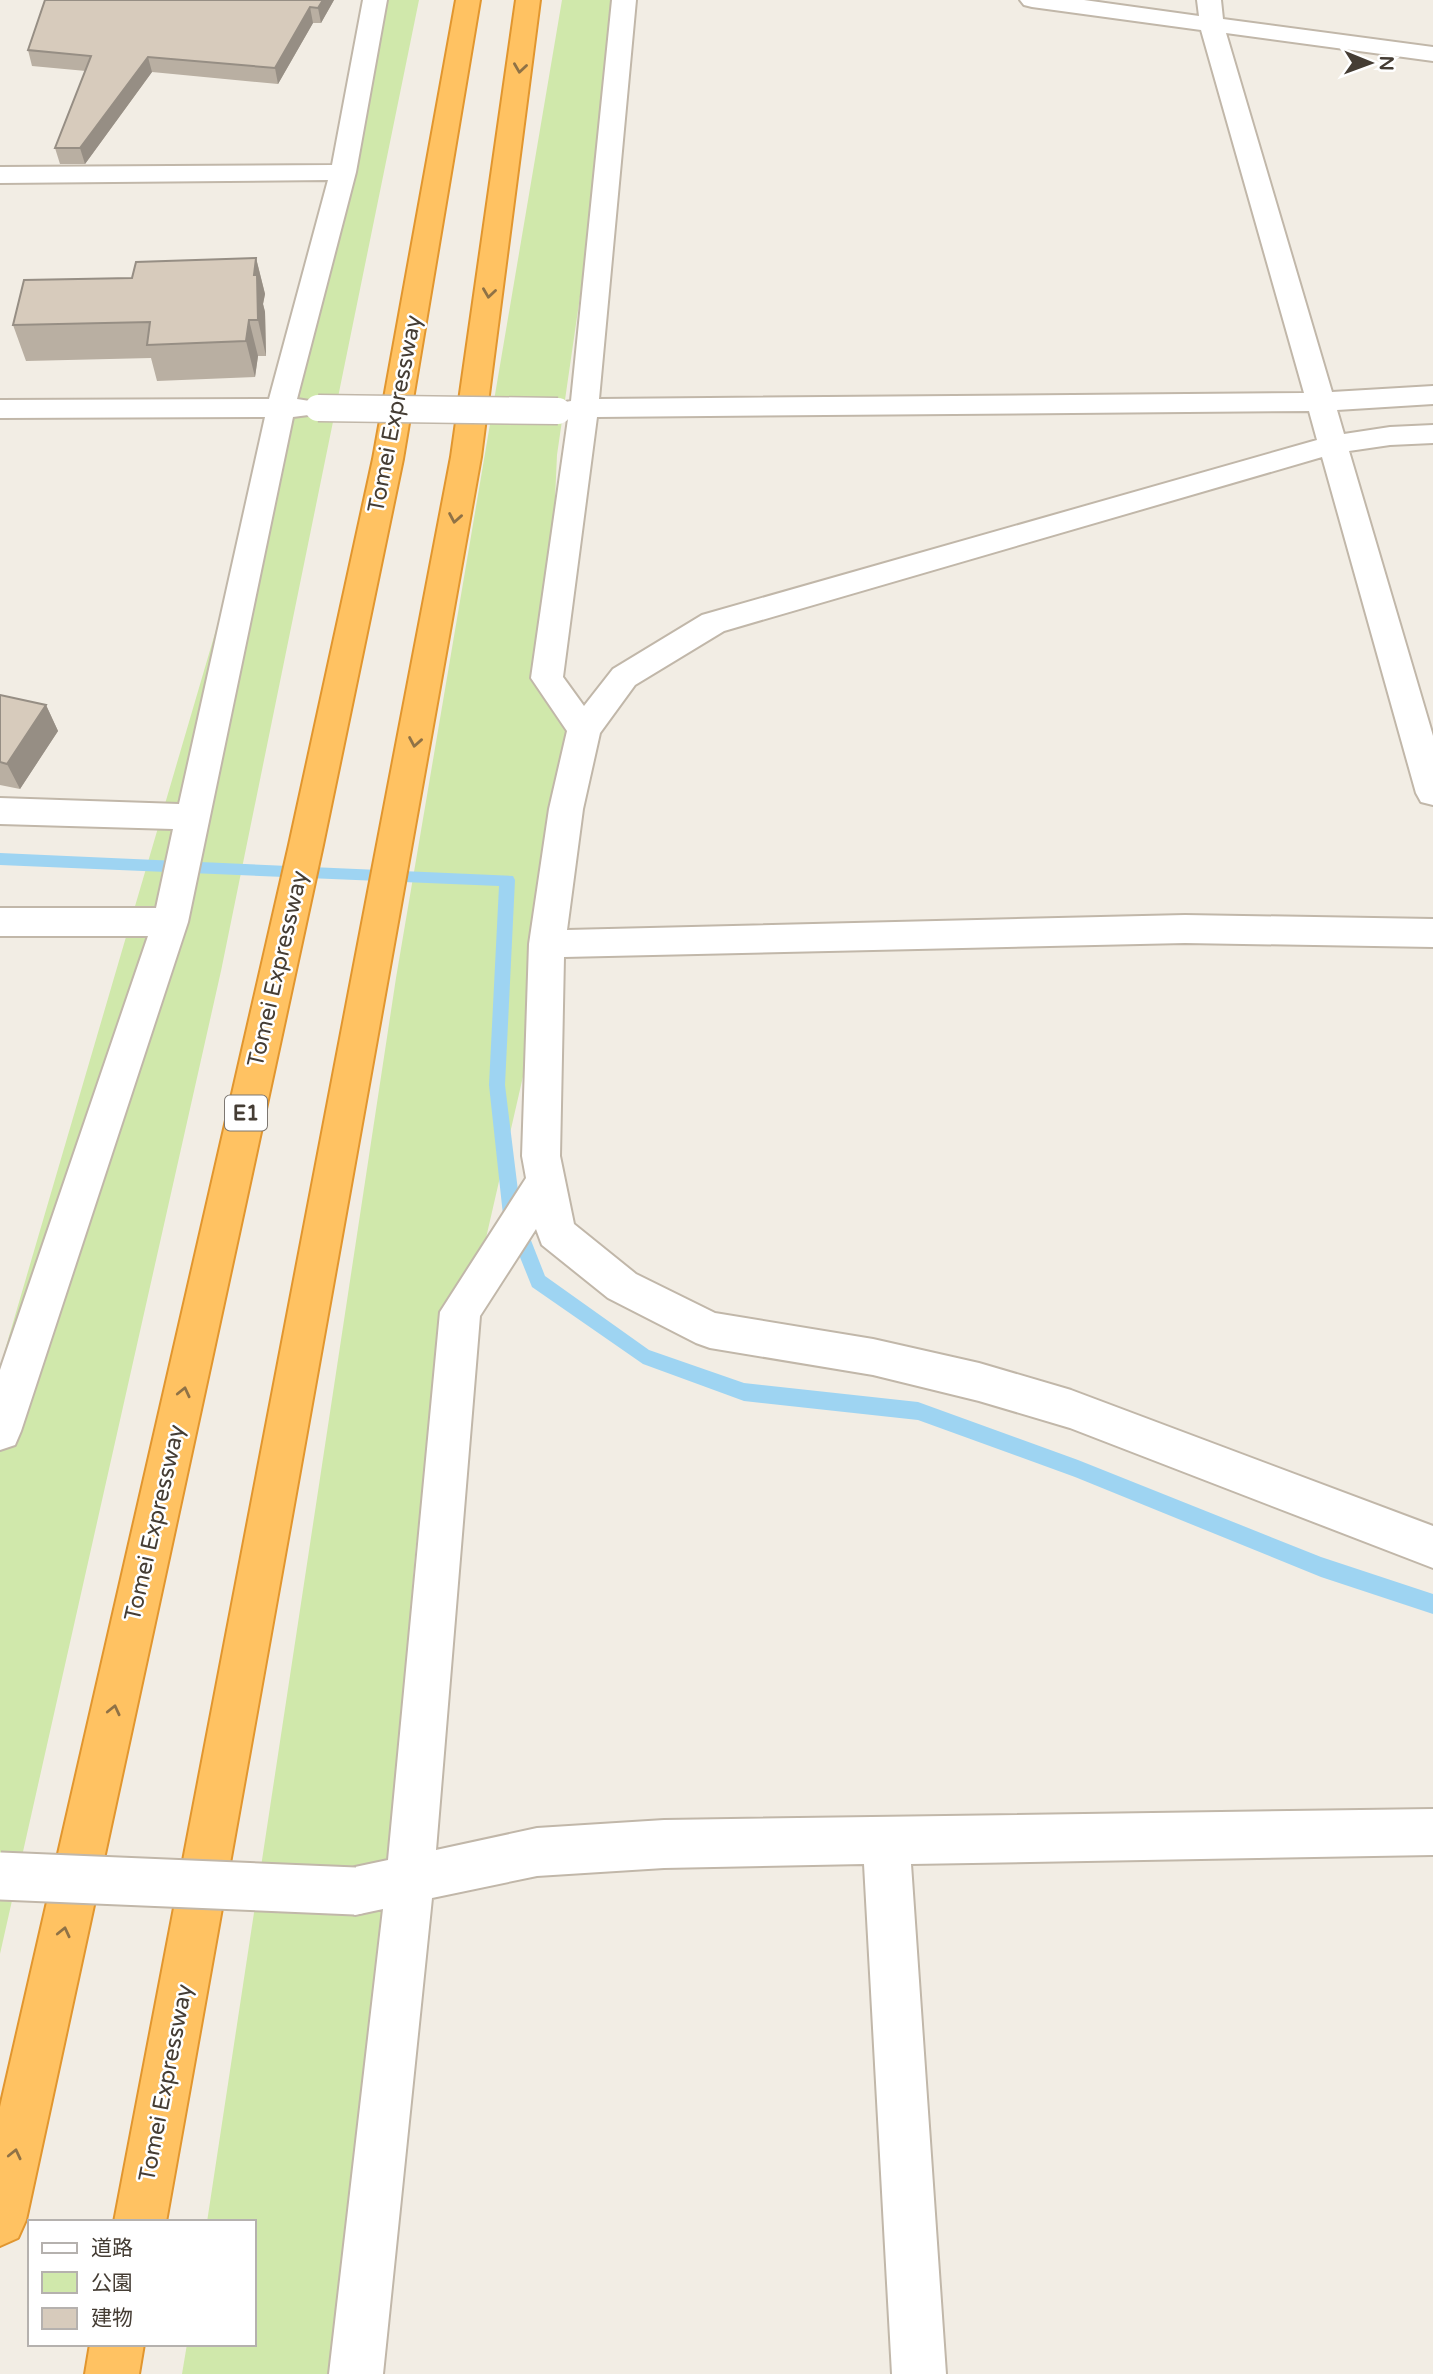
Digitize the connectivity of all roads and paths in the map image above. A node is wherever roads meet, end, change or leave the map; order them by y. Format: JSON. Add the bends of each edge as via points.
{"nodes":[{"id":1,"x":375,"y":0,"type":"edge"},
{"id":2,"x":468,"y":0,"type":"edge"},
{"id":3,"x":528,"y":0,"type":"edge"},
{"id":4,"x":624,"y":0,"type":"edge"},
{"id":5,"x":1032,"y":0,"type":"edge"},
{"id":6,"x":1209,"y":0,"type":"edge"},
{"id":7,"x":1212,"y":26,"type":"junction"},
{"id":8,"x":1433,"y":54,"type":"edge"},
{"id":9,"x":343,"y":172,"type":"junction"},
{"id":10,"x":0,"y":175,"type":"edge"},
{"id":11,"x":1433,"y":395,"type":"edge"},
{"id":12,"x":1319,"y":402,"type":"junction"},
{"id":13,"x":281,"y":408,"type":"junction"},
{"id":14,"x":0,"y":409,"type":"edge"},
{"id":15,"x":571,"y":410,"type":"junction"},
{"id":16,"x":1433,"y":434,"type":"edge"},
{"id":17,"x":1332,"y":445,"type":"junction"},
{"id":18,"x":584,"y":730,"type":"junction"},
{"id":19,"x":1433,"y":793,"type":"edge"},
{"id":20,"x":0,"y":810,"type":"edge"},
{"id":21,"x":192,"y":817,"type":"junction"},
{"id":22,"x":0,"y":922,"type":"edge"},
{"id":23,"x":170,"y":922,"type":"junction"},
{"id":24,"x":1433,"y":933,"type":"edge"},
{"id":25,"x":547,"y":944,"type":"junction"},
{"id":26,"x":545,"y":1182,"type":"junction"},
{"id":27,"x":0,"y":1431,"type":"edge"},
{"id":28,"x":1433,"y":1547,"type":"edge"},
{"id":29,"x":1433,"y":1832,"type":"edge"},
{"id":30,"x":886,"y":1840,"type":"junction"},
{"id":31,"x":0,"y":1876,"type":"edge"},
{"id":32,"x":410,"y":1881,"type":"junction"},
{"id":33,"x":0,"y":2220,"type":"edge"},
{"id":34,"x":140,"y":2220,"type":"edge"},
{"id":35,"x":117,"y":2346,"type":"edge"},
{"id":36,"x":112,"y":2374,"type":"edge"},
{"id":37,"x":356,"y":2374,"type":"edge"},
{"id":38,"x":919,"y":2374,"type":"edge"}],
"edges":[{"from":1,"to":9,"type":"street"},
{"from":33,"to":2,"type":"highway","name":"Tomei Expressway","number":"E1","one_way":true,"via":[[388,459]]},
{"from":3,"to":34,"type":"highway","name":"Tomei Expressway","one_way":true,"via":[[466,457]]},
{"from":4,"to":15,"type":"street"},
{"from":5,"to":7,"type":"street"},
{"from":6,"to":7,"type":"street"},
{"from":7,"to":8,"type":"street"},
{"from":7,"to":12,"type":"street"},
{"from":9,"to":10,"type":"street"},
{"from":9,"to":13,"type":"street"},
{"from":11,"to":12,"type":"street"},
{"from":12,"to":15,"type":"street"},
{"from":12,"to":17,"type":"street"},
{"from":13,"to":14,"type":"street"},
{"from":13,"to":15,"type":"street","bridge":true},
{"from":13,"to":21,"type":"street"},
{"from":15,"to":18,"type":"street","via":[[547,678]]},
{"from":16,"to":17,"type":"street"},
{"from":17,"to":18,"type":"street","via":[[713,623],[624,677]]},
{"from":17,"to":19,"type":"street"},
{"from":18,"to":25,"type":"street","via":[[566,809]]},
{"from":20,"to":21,"type":"street"},
{"from":21,"to":23,"type":"street"},
{"from":22,"to":23,"type":"street"},
{"from":23,"to":27,"type":"street"},
{"from":24,"to":25,"type":"street","via":[[1185,929]]},
{"from":25,"to":26,"type":"street","via":[[541,1156]]},
{"from":26,"to":28,"type":"street","via":[[556,1233],[622,1286],[710,1330],[873,1357],[1071,1409]]},
{"from":26,"to":32,"type":"street","via":[[460,1312]]},
{"from":29,"to":30,"type":"street"},
{"from":30,"to":32,"type":"street","via":[[664,1844],[537,1852]]},
{"from":30,"to":38,"type":"street"},
{"from":31,"to":32,"type":"street","bridge":true,"via":[[355,1891]]},
{"from":32,"to":37,"type":"street"},
{"from":35,"to":36,"type":"highway"}]}
